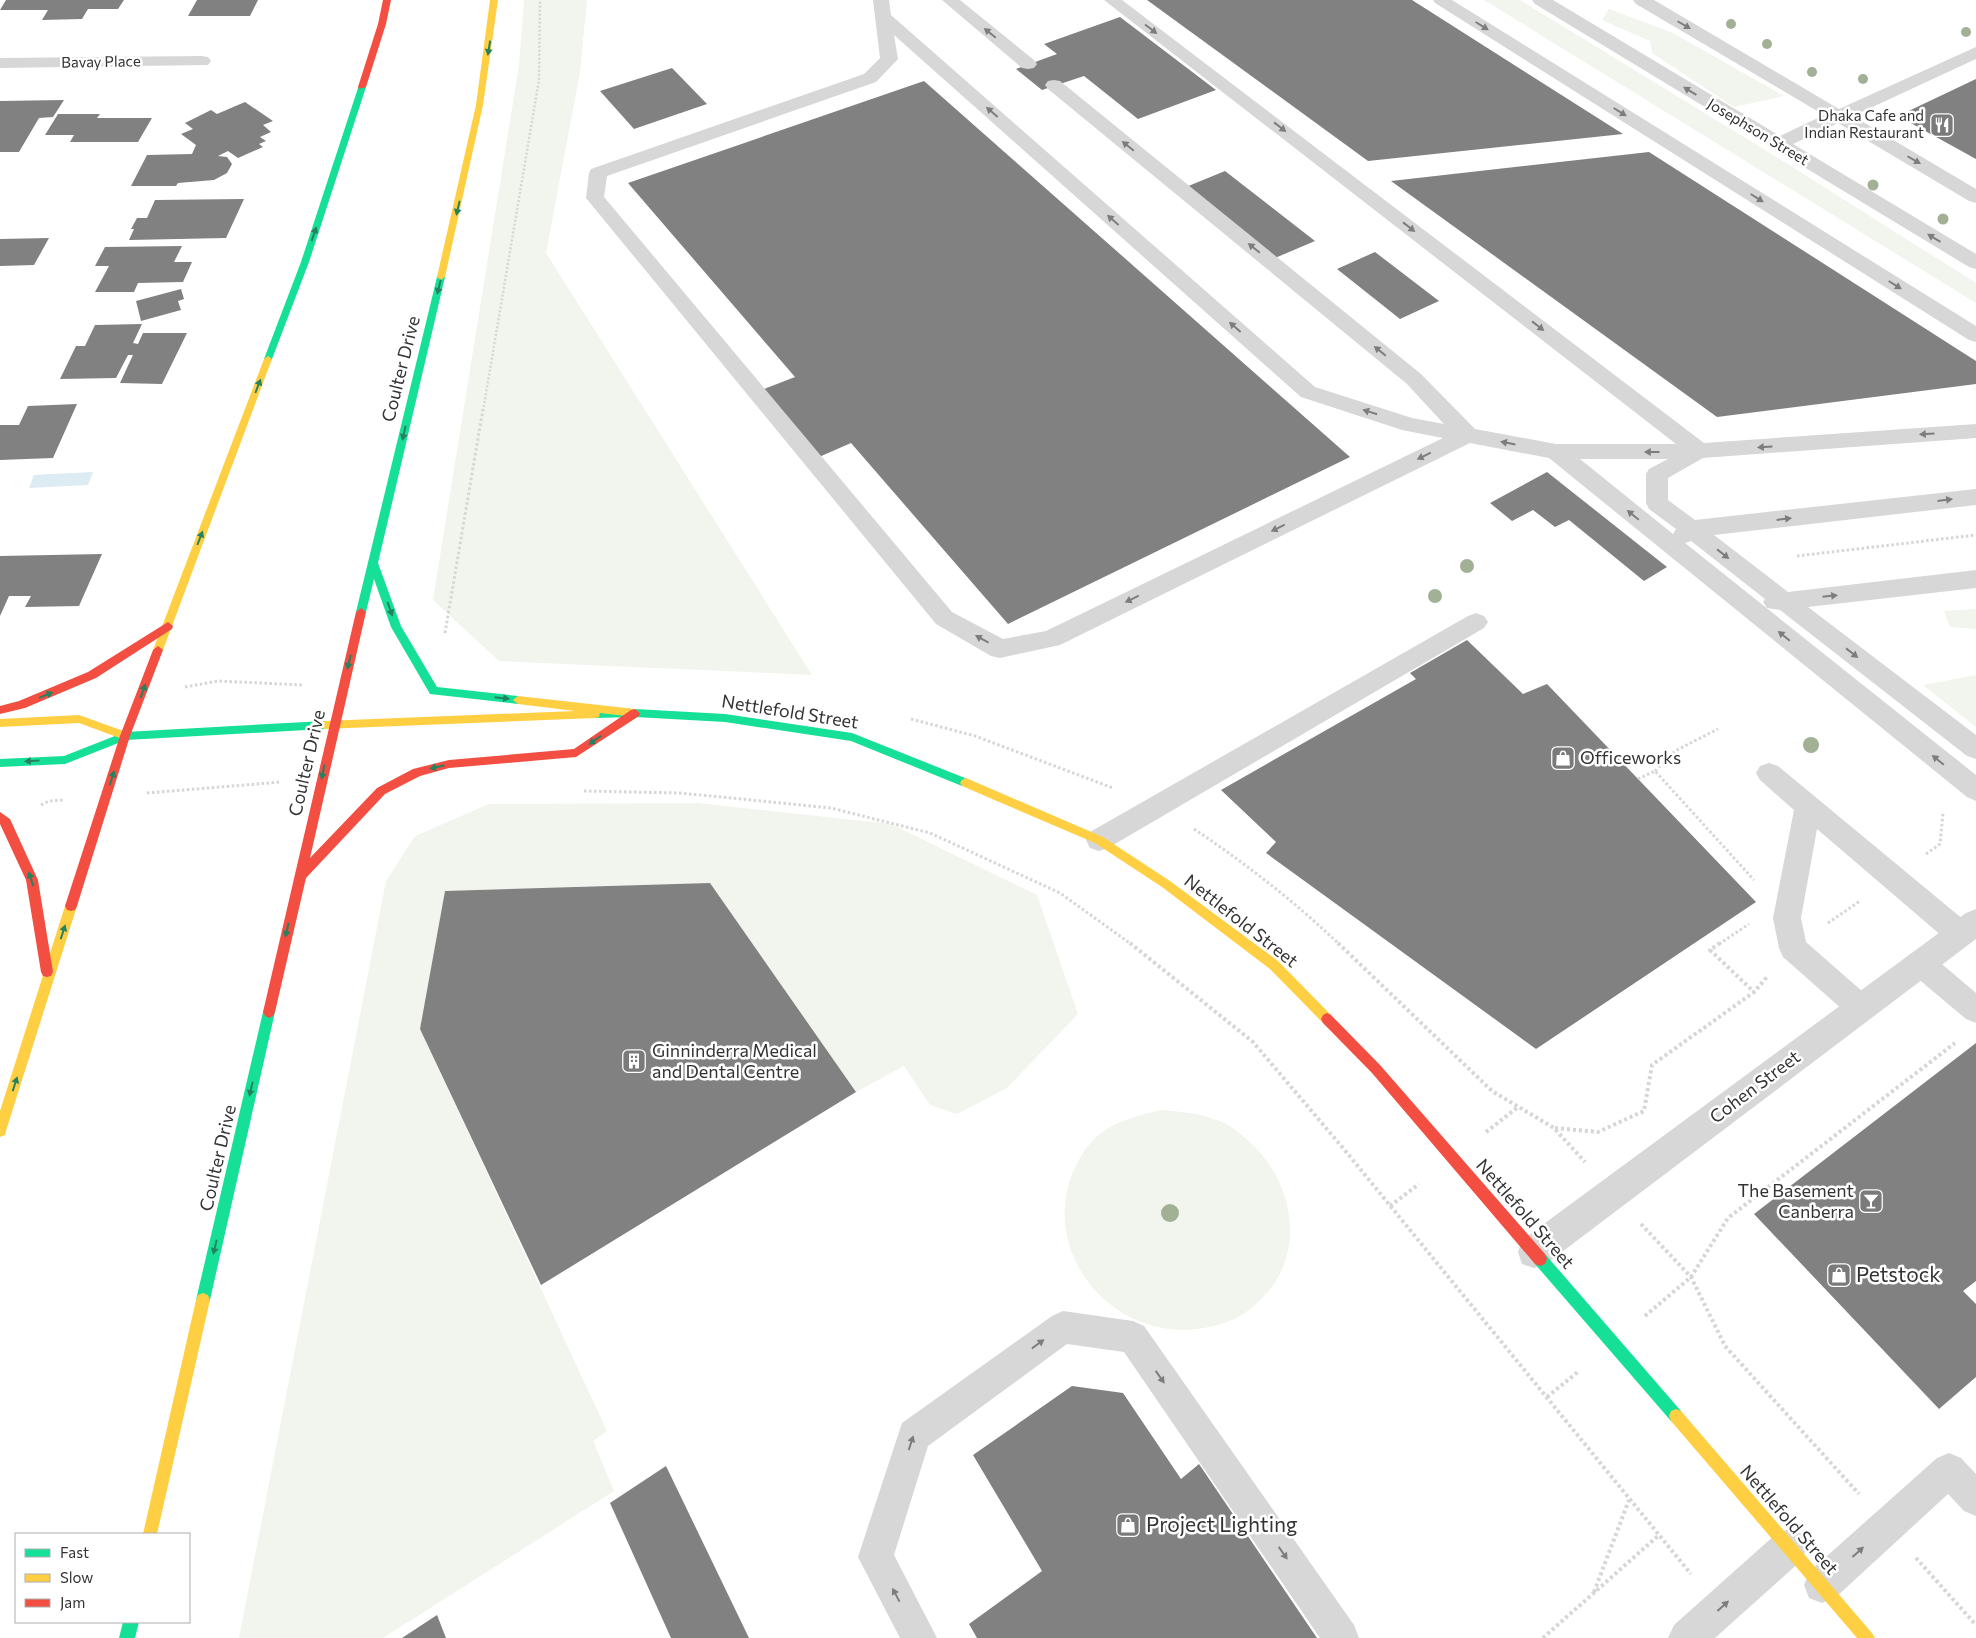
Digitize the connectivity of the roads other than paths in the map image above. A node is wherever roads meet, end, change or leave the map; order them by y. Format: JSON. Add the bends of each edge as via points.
{"nodes":[{"id":1,"x":387,"y":0,"type":"edge"},
{"id":2,"x":494,"y":0,"type":"edge"},
{"id":3,"x":950,"y":0,"type":"edge"},
{"id":4,"x":1112,"y":0,"type":"edge"},
{"id":5,"x":1440,"y":0,"type":"edge"},
{"id":6,"x":1642,"y":0,"type":"edge"},
{"id":7,"x":1545,"y":1,"type":"edge"},
{"id":8,"x":883,"y":9,"type":"edge"},
{"id":9,"x":1976,"y":52,"type":"edge"},
{"id":10,"x":202,"y":61,"type":"dead end"},
{"id":11,"x":0,"y":63,"type":"edge"},
{"id":12,"x":1028,"y":64,"type":"dead end"},
{"id":13,"x":1054,"y":85,"type":"dead end"},
{"id":14,"x":1839,"y":116,"type":"junction"},
{"id":15,"x":1778,"y":144,"type":"junction"},
{"id":16,"x":1976,"y":197,"type":"edge"},
{"id":17,"x":1976,"y":263,"type":"edge"},
{"id":18,"x":1976,"y":336,"type":"edge"},
{"id":19,"x":1976,"y":431,"type":"edge"},
{"id":20,"x":1468,"y":435,"type":"junction"},
{"id":21,"x":1556,"y":452,"type":"junction"},
{"id":22,"x":1700,"y":452,"type":"junction"},
{"id":23,"x":1976,"y":497,"type":"edge"},
{"id":24,"x":1691,"y":529,"type":"junction"},
{"id":25,"x":1671,"y":545,"type":"junction"},
{"id":26,"x":373,"y":563,"type":"junction"},
{"id":27,"x":1976,"y":579,"type":"edge"},
{"id":28,"x":1784,"y":601,"type":"junction"},
{"id":29,"x":1747,"y":606,"type":"junction"},
{"id":30,"x":1476,"y":622,"type":"dead end"},
{"id":31,"x":168,"y":626,"type":"junction"},
{"id":32,"x":0,"y":710,"type":"edge"},
{"id":33,"x":635,"y":713,"type":"junction"},
{"id":34,"x":0,"y":723,"type":"edge"},
{"id":35,"x":334,"y":724,"type":"junction"},
{"id":36,"x":126,"y":736,"type":"junction"},
{"id":37,"x":1976,"y":749,"type":"edge"},
{"id":38,"x":0,"y":763,"type":"edge"},
{"id":39,"x":1769,"y":773,"type":"dead end"},
{"id":40,"x":1976,"y":790,"type":"edge"},
{"id":41,"x":1808,"y":806,"type":"junction"},
{"id":42,"x":0,"y":817,"type":"edge"},
{"id":43,"x":1099,"y":840,"type":"junction"},
{"id":44,"x":299,"y":877,"type":"junction"},
{"id":45,"x":1968,"y":928,"type":"edge"},
{"id":46,"x":1920,"y":963,"type":"junction"},
{"id":47,"x":48,"y":979,"type":"junction"},
{"id":48,"x":1861,"y":1008,"type":"junction"},
{"id":49,"x":1976,"y":1010,"type":"edge"},
{"id":50,"x":0,"y":1131,"type":"edge"},
{"id":51,"x":1534,"y":1252,"type":"junction"},
{"id":52,"x":1976,"y":1499,"type":"edge"},
{"id":53,"x":150,"y":1533,"type":"edge"},
{"id":54,"x":1789,"y":1547,"type":"junction"},
{"id":55,"x":1822,"y":1585,"type":"junction"},
{"id":56,"x":130,"y":1623,"type":"edge"},
{"id":57,"x":127,"y":1638,"type":"edge"},
{"id":58,"x":919,"y":1638,"type":"edge"},
{"id":59,"x":1341,"y":1638,"type":"edge"},
{"id":60,"x":1687,"y":1638,"type":"edge"},
{"id":61,"x":1867,"y":1638,"type":"edge"}],
"edges":[{"from":31,"to":1,"type":"main road","one_way":true,"via":[[304,262],[348,133]]},
{"from":2,"to":26,"type":"main road","name":"Coulter Drive","one_way":true,"via":[[476,131]]},
{"from":12,"to":3,"type":"lane","one_way":true},
{"from":4,"to":22,"type":"lane","one_way":true},
{"from":5,"to":18,"type":"lane","one_way":true},
{"from":6,"to":14,"type":"street","one_way":true},
{"from":15,"to":7,"type":"street","name":"Josephson Street","one_way":true},
{"from":20,"to":8,"type":"lane","one_way":true,"via":[[1410,425],[1308,392]]},
{"from":20,"to":8,"type":"lane","one_way":true,"via":[[1051,638],[1000,649],[944,618],[595,198],[598,173],[870,78],[890,59]]},
{"from":9,"to":14,"type":"street"},
{"from":10,"to":11,"type":"street","name":"Bavay Place"},
{"from":20,"to":13,"type":"lane","one_way":true,"via":[[1414,380]]},
{"from":14,"to":15,"type":"street"},
{"from":14,"to":16,"type":"street","one_way":true},
{"from":17,"to":15,"type":"street","name":"Josephson Street","one_way":true},
{"from":19,"to":22,"type":"lane","one_way":true},
{"from":21,"to":20,"type":"lane","one_way":true},
{"from":22,"to":21,"type":"lane","one_way":true},
{"from":25,"to":21,"type":"lane","one_way":true},
{"from":22,"to":24,"type":"lane","via":[[1657,474],[1657,502]]},
{"from":24,"to":23,"type":"lane","one_way":true},
{"from":24,"to":25,"type":"lane"},
{"from":24,"to":28,"type":"lane","one_way":true},
{"from":25,"to":29,"type":"lane"},
{"from":26,"to":33,"type":"main road","one_way":true,"via":[[396,627],[434,691]]},
{"from":26,"to":35,"type":"main road","name":"Coulter Drive","one_way":true},
{"from":28,"to":27,"type":"lane","one_way":true},
{"from":28,"to":29,"type":"lane"},
{"from":28,"to":37,"type":"lane","one_way":true},
{"from":40,"to":29,"type":"lane","one_way":true},
{"from":30,"to":43,"type":"lane"},
{"from":32,"to":31,"type":"main road","one_way":true,"via":[[21,705],[92,675]]},
{"from":36,"to":31,"type":"main road","one_way":true},
{"from":33,"to":35,"type":"main road","name":"Nettlefold Street"},
{"from":33,"to":43,"type":"main road","name":"Nettlefold Street","via":[[725,718],[852,737],[958,778]]},
{"from":33,"to":44,"type":"main road","one_way":true,"via":[[576,753],[449,764],[416,772],[381,791]]},
{"from":34,"to":36,"type":"main road","via":[[79,719]]},
{"from":35,"to":36,"type":"main road","name":"Nettlefold Street"},
{"from":35,"to":44,"type":"main road","name":"Coulter Drive","one_way":true},
{"from":36,"to":38,"type":"main road","one_way":true,"via":[[65,760]]},
{"from":47,"to":36,"type":"main road","one_way":true},
{"from":39,"to":41,"type":"lane"},
{"from":41,"to":45,"type":"lane"},
{"from":41,"to":48,"type":"lane","via":[[1788,918],[1793,948]]},
{"from":47,"to":42,"type":"main road","one_way":true,"via":[[32,880],[6,822]]},
{"from":43,"to":51,"type":"main road","name":"Nettlefold Street","via":[[1166,884],[1274,966],[1376,1069]]},
{"from":44,"to":53,"type":"main road","name":"Coulter Drive","one_way":true},
{"from":45,"to":46,"type":"street","name":"Cohen Street"},
{"from":46,"to":48,"type":"street","name":"Cohen Street"},
{"from":46,"to":49,"type":"lane"},
{"from":50,"to":47,"type":"main road","one_way":true},
{"from":48,"to":51,"type":"street","name":"Cohen Street"},
{"from":51,"to":54,"type":"main road","name":"Nettlefold Street"},
{"from":55,"to":52,"type":"lane","one_way":true,"via":[[1949,1470]]},
{"from":54,"to":55,"type":"main road","name":"Nettlefold Street"},
{"from":60,"to":54,"type":"street","one_way":true},
{"from":55,"to":61,"type":"main road","name":"Nettlefold Street"},
{"from":56,"to":57,"type":"main road"},
{"from":58,"to":59,"type":"lane","one_way":true,"via":[[876,1557],[914,1435],[1063,1327],[1133,1336]]}]}
